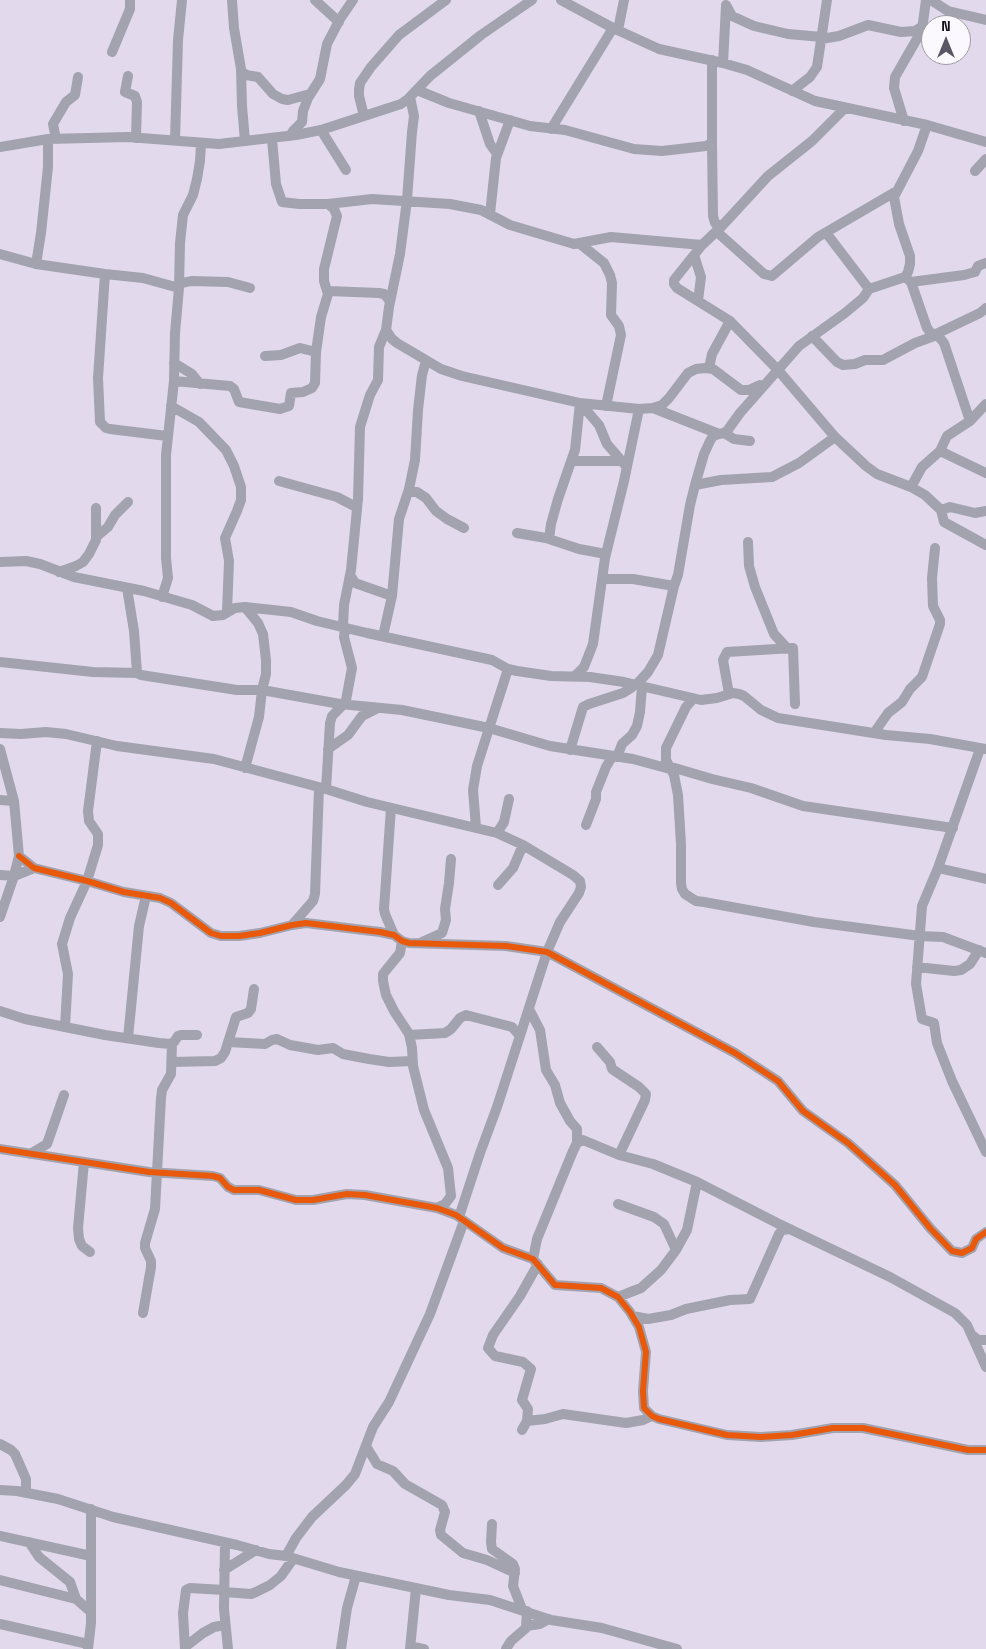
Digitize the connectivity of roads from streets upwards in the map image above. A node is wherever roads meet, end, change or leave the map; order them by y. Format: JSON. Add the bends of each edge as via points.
{"nodes":[{"id":1,"x":130,"y":0,"type":"edge"},
{"id":2,"x":182,"y":0,"type":"edge"},
{"id":3,"x":232,"y":0,"type":"edge"},
{"id":4,"x":315,"y":0,"type":"edge"},
{"id":5,"x":353,"y":0,"type":"edge"},
{"id":6,"x":446,"y":0,"type":"edge"},
{"id":7,"x":532,"y":0,"type":"edge"},
{"id":8,"x":561,"y":0,"type":"edge"},
{"id":9,"x":624,"y":0,"type":"edge"},
{"id":10,"x":827,"y":0,"type":"edge"},
{"id":11,"x":926,"y":0,"type":"edge"},
{"id":12,"x":931,"y":0,"type":"edge"},
{"id":13,"x":726,"y":2,"type":"edge"},
{"id":14,"x":924,"y":15,"type":"edge"},
{"id":15,"x":986,"y":20,"type":"edge"},
{"id":16,"x":339,"y":22,"type":"junction"},
{"id":17,"x":921,"y":27,"type":"edge"},
{"id":18,"x":615,"y":29,"type":"junction"},
{"id":19,"x":921,"y":30,"type":"edge"},
{"id":20,"x":822,"y":38,"type":"junction"},
{"id":21,"x":112,"y":52,"type":"dead end"},
{"id":22,"x":712,"y":60,"type":"junction"},
{"id":23,"x":723,"y":63,"type":"junction"},
{"id":24,"x":241,"y":71,"type":"junction"},
{"id":25,"x":128,"y":76,"type":"dead end"},
{"id":26,"x":78,"y":77,"type":"dead end"},
{"id":27,"x":792,"y":90,"type":"junction"},
{"id":28,"x":310,"y":94,"type":"junction"},
{"id":29,"x":413,"y":94,"type":"junction"},
{"id":30,"x":845,"y":108,"type":"junction"},
{"id":31,"x":478,"y":111,"type":"junction"},
{"id":32,"x":364,"y":116,"type":"junction"},
{"id":33,"x":510,"y":120,"type":"junction"},
{"id":34,"x":904,"y":120,"type":"junction"},
{"id":35,"x":928,"y":125,"type":"junction"},
{"id":36,"x":551,"y":129,"type":"junction"},
{"id":37,"x":321,"y":130,"type":"junction"},
{"id":38,"x":290,"y":136,"type":"junction"},
{"id":39,"x":136,"y":138,"type":"junction"},
{"id":40,"x":52,"y":139,"type":"junction"},
{"id":41,"x":272,"y":139,"type":"junction"},
{"id":42,"x":175,"y":140,"type":"junction"},
{"id":43,"x":245,"y":142,"type":"junction"},
{"id":44,"x":986,"y":142,"type":"edge"},
{"id":45,"x":712,"y":143,"type":"junction"},
{"id":46,"x":200,"y":144,"type":"junction"},
{"id":47,"x":0,"y":147,"type":"edge"},
{"id":48,"x":498,"y":154,"type":"junction"},
{"id":49,"x":986,"y":159,"type":"edge"},
{"id":50,"x":346,"y":170,"type":"dead end"},
{"id":51,"x":976,"y":170,"type":"dead end"},
{"id":52,"x":895,"y":192,"type":"junction"},
{"id":53,"x":407,"y":200,"type":"junction"},
{"id":54,"x":328,"y":204,"type":"junction"},
{"id":55,"x":490,"y":214,"type":"junction"},
{"id":56,"x":719,"y":229,"type":"junction"},
{"id":57,"x":827,"y":234,"type":"junction"},
{"id":58,"x":579,"y":243,"type":"junction"},
{"id":59,"x":702,"y":245,"type":"junction"},
{"id":60,"x":0,"y":254,"type":"edge"},
{"id":61,"x":694,"y":255,"type":"junction"},
{"id":62,"x":986,"y":263,"type":"edge"},
{"id":63,"x":36,"y":264,"type":"junction"},
{"id":64,"x":105,"y":274,"type":"junction"},
{"id":65,"x":908,"y":279,"type":"junction"},
{"id":66,"x":179,"y":286,"type":"junction"},
{"id":67,"x":250,"y":288,"type":"dead end"},
{"id":68,"x":328,"y":290,"type":"junction"},
{"id":69,"x":869,"y":290,"type":"junction"},
{"id":70,"x":390,"y":301,"type":"junction"},
{"id":71,"x":698,"y":301,"type":"junction"},
{"id":72,"x":984,"y":313,"type":"edge"},
{"id":73,"x":730,"y":322,"type":"junction"},
{"id":74,"x":386,"y":330,"type":"junction"},
{"id":75,"x":936,"y":334,"type":"junction"},
{"id":76,"x":812,"y":336,"type":"junction"},
{"id":77,"x":316,"y":352,"type":"junction"},
{"id":78,"x":265,"y":356,"type":"dead end"},
{"id":79,"x":426,"y":361,"type":"junction"},
{"id":80,"x":174,"y":364,"type":"junction"},
{"id":81,"x":709,"y":368,"type":"junction"},
{"id":82,"x":778,"y":370,"type":"junction"},
{"id":83,"x":174,"y":381,"type":"junction"},
{"id":84,"x":200,"y":384,"type":"junction"},
{"id":85,"x":763,"y":386,"type":"junction"},
{"id":86,"x":580,"y":404,"type":"junction"},
{"id":87,"x":986,"y":405,"type":"edge"},
{"id":88,"x":171,"y":406,"type":"junction"},
{"id":89,"x":606,"y":406,"type":"junction"},
{"id":90,"x":653,"y":408,"type":"junction"},
{"id":91,"x":639,"y":409,"type":"junction"},
{"id":92,"x":970,"y":421,"type":"junction"},
{"id":93,"x":722,"y":434,"type":"junction"},
{"id":94,"x":167,"y":436,"type":"junction"},
{"id":95,"x":835,"y":437,"type":"junction"},
{"id":96,"x":750,"y":441,"type":"dead end"},
{"id":97,"x":940,"y":451,"type":"junction"},
{"id":98,"x":572,"y":461,"type":"junction"},
{"id":99,"x":624,"y":464,"type":"junction"},
{"id":100,"x":986,"y":473,"type":"edge"},
{"id":101,"x":278,"y":481,"type":"dead end"},
{"id":102,"x":695,"y":485,"type":"junction"},
{"id":103,"x":911,"y":487,"type":"junction"},
{"id":104,"x":408,"y":492,"type":"junction"},
{"id":105,"x":128,"y":502,"type":"dead end"},
{"id":106,"x":356,"y":507,"type":"junction"},
{"id":107,"x":96,"y":508,"type":"dead end"},
{"id":108,"x":941,"y":510,"type":"junction"},
{"id":109,"x":986,"y":511,"type":"edge"},
{"id":110,"x":464,"y":528,"type":"dead end"},
{"id":111,"x":517,"y":533,"type":"dead end"},
{"id":112,"x":96,"y":537,"type":"junction"},
{"id":113,"x":549,"y":539,"type":"junction"},
{"id":114,"x":748,"y":542,"type":"dead end"},
{"id":115,"x":986,"y":545,"type":"edge"},
{"id":116,"x":935,"y":548,"type":"dead end"},
{"id":117,"x":606,"y":554,"type":"junction"},
{"id":118,"x":0,"y":562,"type":"edge"},
{"id":119,"x":58,"y":572,"type":"junction"},
{"id":120,"x":350,"y":575,"type":"junction"},
{"id":121,"x":602,"y":579,"type":"junction"},
{"id":122,"x":674,"y":586,"type":"junction"},
{"id":123,"x":130,"y":588,"type":"junction"},
{"id":124,"x":392,"y":596,"type":"junction"},
{"id":125,"x":162,"y":597,"type":"junction"},
{"id":126,"x":245,"y":607,"type":"junction"},
{"id":127,"x":227,"y":612,"type":"junction"},
{"id":128,"x":344,"y":626,"type":"junction"},
{"id":129,"x":383,"y":636,"type":"junction"},
{"id":130,"x":786,"y":647,"type":"junction"},
{"id":131,"x":0,"y":662,"type":"edge"},
{"id":132,"x":587,"y":662,"type":"junction"},
{"id":133,"x":508,"y":669,"type":"junction"},
{"id":134,"x":137,"y":673,"type":"junction"},
{"id":135,"x":574,"y":677,"type":"junction"},
{"id":136,"x":590,"y":677,"type":"junction"},
{"id":137,"x":638,"y":685,"type":"junction"},
{"id":138,"x":262,"y":690,"type":"junction"},
{"id":139,"x":729,"y":694,"type":"junction"},
{"id":140,"x":692,"y":698,"type":"junction"},
{"id":141,"x":344,"y":703,"type":"junction"},
{"id":142,"x":795,"y":704,"type":"dead end"},
{"id":143,"x":378,"y":708,"type":"junction"},
{"id":144,"x":489,"y":728,"type":"junction"},
{"id":145,"x":0,"y":732,"type":"edge"},
{"id":146,"x":874,"y":733,"type":"junction"},
{"id":147,"x":97,"y":741,"type":"junction"},
{"id":148,"x":0,"y":749,"type":"edge"},
{"id":149,"x":328,"y":749,"type":"junction"},
{"id":150,"x":983,"y":749,"type":"edge"},
{"id":151,"x":570,"y":750,"type":"junction"},
{"id":152,"x":615,"y":757,"type":"junction"},
{"id":153,"x":669,"y":767,"type":"junction"},
{"id":154,"x":245,"y":768,"type":"junction"},
{"id":155,"x":323,"y":788,"type":"junction"},
{"id":156,"x":509,"y":799,"type":"dead end"},
{"id":157,"x":0,"y":800,"type":"edge"},
{"id":158,"x":14,"y":801,"type":"junction"},
{"id":159,"x":392,"y":808,"type":"junction"},
{"id":160,"x":586,"y":825,"type":"dead end"},
{"id":161,"x":476,"y":827,"type":"junction"},
{"id":162,"x":953,"y":828,"type":"junction"},
{"id":163,"x":497,"y":833,"type":"junction"},
{"id":164,"x":523,"y":845,"type":"junction"},
{"id":165,"x":19,"y":856,"type":"junction"},
{"id":166,"x":450,"y":859,"type":"dead end"},
{"id":167,"x":34,"y":868,"type":"junction"},
{"id":168,"x":938,"y":868,"type":"junction"},
{"id":169,"x":0,"y":875,"type":"edge"},
{"id":170,"x":14,"y":876,"type":"junction"},
{"id":171,"x":986,"y":879,"type":"edge"},
{"id":172,"x":87,"y":881,"type":"junction"},
{"id":173,"x":498,"y":885,"type":"dead end"},
{"id":174,"x":146,"y":896,"type":"junction"},
{"id":175,"x":0,"y":918,"type":"edge"},
{"id":176,"x":292,"y":925,"type":"junction"},
{"id":177,"x":920,"y":936,"type":"junction"},
{"id":178,"x":398,"y":938,"type":"junction"},
{"id":179,"x":421,"y":942,"type":"junction"},
{"id":180,"x":982,"y":951,"type":"edge"},
{"id":181,"x":547,"y":952,"type":"junction"},
{"id":182,"x":917,"y":967,"type":"junction"},
{"id":183,"x":254,"y":989,"type":"dead end"},
{"id":184,"x":529,"y":1009,"type":"junction"},
{"id":185,"x":0,"y":1010,"type":"edge"},
{"id":186,"x":65,"y":1027,"type":"junction"},
{"id":187,"x":197,"y":1035,"type":"dead end"},
{"id":188,"x":409,"y":1035,"type":"junction"},
{"id":189,"x":520,"y":1036,"type":"junction"},
{"id":190,"x":128,"y":1038,"type":"junction"},
{"id":191,"x":172,"y":1042,"type":"junction"},
{"id":192,"x":228,"y":1042,"type":"junction"},
{"id":193,"x":597,"y":1047,"type":"dead end"},
{"id":194,"x":412,"y":1061,"type":"junction"},
{"id":195,"x":172,"y":1062,"type":"junction"},
{"id":196,"x":64,"y":1095,"type":"dead end"},
{"id":197,"x":982,"y":1138,"type":"edge"},
{"id":198,"x":577,"y":1143,"type":"junction"},
{"id":199,"x":0,"y":1149,"type":"edge"},
{"id":200,"x":986,"y":1152,"type":"edge"},
{"id":201,"x":30,"y":1154,"type":"junction"},
{"id":202,"x":619,"y":1154,"type":"junction"},
{"id":203,"x":84,"y":1162,"type":"junction"},
{"id":204,"x":158,"y":1173,"type":"junction"},
{"id":205,"x":697,"y":1182,"type":"junction"},
{"id":206,"x":451,"y":1196,"type":"junction"},
{"id":207,"x":618,"y":1204,"type":"dead end"},
{"id":208,"x":437,"y":1208,"type":"junction"},
{"id":209,"x":460,"y":1218,"type":"junction"},
{"id":210,"x":790,"y":1229,"type":"junction"},
{"id":211,"x":986,"y":1232,"type":"edge"},
{"id":212,"x":676,"y":1250,"type":"junction"},
{"id":213,"x":90,"y":1252,"type":"dead end"},
{"id":214,"x":536,"y":1262,"type":"junction"},
{"id":215,"x":618,"y":1296,"type":"junction"},
{"id":216,"x":143,"y":1312,"type":"dead end"},
{"id":217,"x":633,"y":1316,"type":"junction"},
{"id":218,"x":973,"y":1336,"type":"junction"},
{"id":219,"x":986,"y":1340,"type":"edge"},
{"id":220,"x":986,"y":1367,"type":"edge"},
{"id":221,"x":652,"y":1416,"type":"junction"},
{"id":222,"x":0,"y":1444,"type":"edge"},
{"id":223,"x":366,"y":1446,"type":"junction"},
{"id":224,"x":986,"y":1450,"type":"edge"},
{"id":225,"x":0,"y":1490,"type":"edge"},
{"id":226,"x":26,"y":1493,"type":"junction"},
{"id":227,"x":91,"y":1509,"type":"junction"},
{"id":228,"x":492,"y":1524,"type":"dead end"},
{"id":229,"x":0,"y":1536,"type":"edge"},
{"id":230,"x":28,"y":1542,"type":"junction"},
{"id":231,"x":225,"y":1543,"type":"junction"},
{"id":232,"x":256,"y":1550,"type":"junction"},
{"id":233,"x":91,"y":1556,"type":"junction"},
{"id":234,"x":290,"y":1557,"type":"junction"},
{"id":235,"x":224,"y":1570,"type":"junction"},
{"id":236,"x":515,"y":1573,"type":"junction"},
{"id":237,"x":356,"y":1576,"type":"junction"},
{"id":238,"x":0,"y":1580,"type":"edge"},
{"id":239,"x":416,"y":1588,"type":"junction"},
{"id":240,"x":224,"y":1591,"type":"junction"},
{"id":241,"x":76,"y":1599,"type":"junction"},
{"id":242,"x":524,"y":1610,"type":"junction"},
{"id":243,"x":91,"y":1612,"type":"junction"},
{"id":244,"x":549,"y":1619,"type":"junction"},
{"id":245,"x":0,"y":1624,"type":"edge"},
{"id":246,"x":225,"y":1625,"type":"junction"},
{"id":247,"x":526,"y":1626,"type":"junction"},
{"id":248,"x":88,"y":1647,"type":"edge"},
{"id":249,"x":410,"y":1647,"type":"edge"},
{"id":250,"x":185,"y":1648,"type":"edge"},
{"id":251,"x":228,"y":1649,"type":"edge"},
{"id":252,"x":341,"y":1649,"type":"edge"},
{"id":253,"x":424,"y":1649,"type":"edge"},
{"id":254,"x":506,"y":1649,"type":"edge"},
{"id":255,"x":677,"y":1649,"type":"edge"}],
"edges":[{"from":1,"to":21,"type":"street","via":[[130,9]]},
{"from":2,"to":42,"type":"street"},
{"from":3,"to":24,"type":"street"},
{"from":4,"to":16,"type":"street"},
{"from":5,"to":16,"type":"street"},
{"from":6,"to":32,"type":"street","via":[[399,35],[371,67],[359,90]]},
{"from":7,"to":29,"type":"street","via":[[481,35]]},
{"from":8,"to":18,"type":"street"},
{"from":9,"to":18,"type":"street"},
{"from":10,"to":20,"type":"street"},
{"from":11,"to":14,"type":"street"},
{"from":12,"to":15,"type":"street","via":[[948,11]]},
{"from":13,"to":20,"type":"street","via":[[732,16],[754,26]]},
{"from":13,"to":23,"type":"street"},
{"from":16,"to":28,"type":"street","via":[[326,48],[320,79]]},
{"from":17,"to":20,"type":"street","via":[[902,32],[868,25],[839,36]]},
{"from":18,"to":22,"type":"street","via":[[659,49]]},
{"from":18,"to":36,"type":"street"},
{"from":19,"to":34,"type":"street","via":[[895,77],[894,88]]},
{"from":20,"to":27,"type":"street","via":[[817,67],[810,77]]},
{"from":22,"to":23,"type":"street"},
{"from":22,"to":45,"type":"street"},
{"from":23,"to":27,"type":"street"},
{"from":24,"to":28,"type":"street","via":[[256,76],[282,99]]},
{"from":24,"to":43,"type":"street"},
{"from":25,"to":39,"type":"street","via":[[125,92],[135,96],[137,102]]},
{"from":26,"to":40,"type":"street","via":[[75,95],[66,102],[53,124]]},
{"from":27,"to":30,"type":"street","via":[[815,101]]},
{"from":28,"to":38,"type":"street","via":[[302,122]]},
{"from":29,"to":31,"type":"street"},
{"from":29,"to":32,"type":"street","via":[[401,104]]},
{"from":29,"to":53,"type":"street"},
{"from":30,"to":34,"type":"street"},
{"from":30,"to":56,"type":"street","via":[[812,141],[768,176]]},
{"from":31,"to":33,"type":"street"},
{"from":31,"to":48,"type":"street","via":[[490,144]]},
{"from":32,"to":37,"type":"street"},
{"from":33,"to":36,"type":"street"},
{"from":33,"to":48,"type":"street"},
{"from":34,"to":35,"type":"street"},
{"from":35,"to":44,"type":"street"},
{"from":35,"to":52,"type":"street","via":[[918,151]]},
{"from":36,"to":45,"type":"street","via":[[653,150],[683,149]]},
{"from":37,"to":38,"type":"street"},
{"from":37,"to":50,"type":"street"},
{"from":38,"to":41,"type":"street"},
{"from":39,"to":40,"type":"street"},
{"from":39,"to":42,"type":"street"},
{"from":40,"to":47,"type":"street"},
{"from":40,"to":63,"type":"street"},
{"from":41,"to":43,"type":"street"},
{"from":41,"to":54,"type":"street","via":[[276,184],[282,202]]},
{"from":42,"to":46,"type":"street"},
{"from":43,"to":46,"type":"street"},
{"from":45,"to":56,"type":"street","via":[[713,216]]},
{"from":46,"to":66,"type":"street","via":[[197,179],[183,215]]},
{"from":48,"to":55,"type":"street"},
{"from":49,"to":51,"type":"street"},
{"from":52,"to":57,"type":"street"},
{"from":52,"to":65,"type":"street","via":[[899,224],[910,256]]},
{"from":53,"to":54,"type":"street","via":[[372,198]]},
{"from":53,"to":55,"type":"street","via":[[469,207]]},
{"from":53,"to":70,"type":"street"},
{"from":54,"to":68,"type":"street","via":[[336,216],[324,269]]},
{"from":55,"to":58,"type":"street","via":[[510,225],[568,243]]},
{"from":56,"to":57,"type":"street","via":[[769,276],[782,269],[818,237]]},
{"from":56,"to":59,"type":"street"},
{"from":57,"to":69,"type":"street"},
{"from":58,"to":59,"type":"street","via":[[611,237]]},
{"from":58,"to":89,"type":"street","via":[[604,263],[610,275],[611,315],[621,335]]},
{"from":59,"to":61,"type":"street"},
{"from":60,"to":63,"type":"street"},
{"from":61,"to":71,"type":"street","via":[[701,277]]},
{"from":61,"to":71,"type":"street","via":[[674,284]]},
{"from":62,"to":65,"type":"street","via":[[971,274]]},
{"from":63,"to":64,"type":"street"},
{"from":64,"to":66,"type":"street"},
{"from":64,"to":94,"type":"street","via":[[98,378],[100,422],[110,429]]},
{"from":65,"to":69,"type":"street"},
{"from":65,"to":75,"type":"street","via":[[927,328]]},
{"from":66,"to":67,"type":"street","via":[[192,281],[228,282]]},
{"from":66,"to":80,"type":"street"},
{"from":68,"to":70,"type":"street","via":[[379,293]]},
{"from":68,"to":77,"type":"street"},
{"from":69,"to":76,"type":"street","via":[[845,314]]},
{"from":70,"to":74,"type":"street"},
{"from":71,"to":73,"type":"street"},
{"from":72,"to":75,"type":"street"},
{"from":73,"to":81,"type":"street","via":[[714,349]]},
{"from":73,"to":82,"type":"street"},
{"from":74,"to":79,"type":"street","via":[[392,339]]},
{"from":74,"to":106,"type":"street","via":[[379,347],[378,380],[360,427]]},
{"from":75,"to":76,"type":"street","via":[[882,360],[843,365]]},
{"from":75,"to":92,"type":"street","via":[[944,343]]},
{"from":76,"to":82,"type":"street"},
{"from":77,"to":78,"type":"street","via":[[300,348]]},
{"from":77,"to":84,"type":"street","via":[[314,385],[308,391],[291,393],[286,408],[241,403],[233,387]]},
{"from":79,"to":86,"type":"street","via":[[462,376]]},
{"from":79,"to":104,"type":"street","via":[[418,410],[415,460]]},
{"from":80,"to":83,"type":"street"},
{"from":80,"to":84,"type":"street","via":[[192,374]]},
{"from":81,"to":85,"type":"street","via":[[741,390]]},
{"from":81,"to":90,"type":"street","via":[[690,371],[669,398]]},
{"from":82,"to":85,"type":"street"},
{"from":82,"to":95,"type":"street"},
{"from":83,"to":84,"type":"street"},
{"from":83,"to":88,"type":"street"},
{"from":85,"to":93,"type":"street","via":[[727,432]]},
{"from":86,"to":89,"type":"street"},
{"from":86,"to":98,"type":"street"},
{"from":86,"to":99,"type":"street"},
{"from":87,"to":92,"type":"street"},
{"from":88,"to":94,"type":"street"},
{"from":88,"to":127,"type":"street","via":[[200,422],[226,450],[241,487],[241,500],[225,538],[229,561]]},
{"from":89,"to":91,"type":"street"},
{"from":90,"to":91,"type":"street"},
{"from":90,"to":93,"type":"street"},
{"from":91,"to":99,"type":"street"},
{"from":92,"to":97,"type":"street","via":[[947,436]]},
{"from":93,"to":96,"type":"street"},
{"from":93,"to":102,"type":"street","via":[[713,436],[710,441]]},
{"from":94,"to":125,"type":"street","via":[[165,511],[168,578]]},
{"from":95,"to":102,"type":"street","via":[[799,464],[772,477]]},
{"from":95,"to":103,"type":"street","via":[[877,474]]},
{"from":97,"to":100,"type":"street"},
{"from":97,"to":103,"type":"street","via":[[922,467]]},
{"from":98,"to":99,"type":"street"},
{"from":98,"to":113,"type":"street","via":[[554,511]]},
{"from":99,"to":117,"type":"street","via":[[624,481]]},
{"from":101,"to":106,"type":"street","via":[[338,497]]},
{"from":102,"to":122,"type":"street"},
{"from":103,"to":108,"type":"street"},
{"from":104,"to":110,"type":"street","via":[[417,492],[436,511]]},
{"from":104,"to":124,"type":"street","via":[[399,519]]},
{"from":105,"to":112,"type":"street"},
{"from":106,"to":120,"type":"street"},
{"from":107,"to":112,"type":"street"},
{"from":108,"to":109,"type":"street","via":[[950,507],[975,514]]},
{"from":108,"to":115,"type":"street","via":[[944,522]]},
{"from":111,"to":113,"type":"street"},
{"from":112,"to":119,"type":"street","via":[[83,562]]},
{"from":113,"to":117,"type":"street"},
{"from":114,"to":130,"type":"street","via":[[748,566],[755,587],[774,634]]},
{"from":116,"to":146,"type":"street","via":[[933,606],[940,624],[922,678],[888,713]]},
{"from":117,"to":121,"type":"street"},
{"from":118,"to":119,"type":"street","via":[[26,561]]},
{"from":119,"to":123,"type":"street"},
{"from":120,"to":124,"type":"street","via":[[355,583]]},
{"from":120,"to":128,"type":"street"},
{"from":121,"to":122,"type":"street","via":[[633,579]]},
{"from":121,"to":132,"type":"street","via":[[593,644]]},
{"from":122,"to":137,"type":"street","via":[[658,655]]},
{"from":123,"to":125,"type":"street"},
{"from":123,"to":134,"type":"street"},
{"from":124,"to":129,"type":"street"},
{"from":125,"to":127,"type":"street","via":[[213,616]]},
{"from":126,"to":127,"type":"street"},
{"from":126,"to":128,"type":"street","via":[[291,612]]},
{"from":126,"to":138,"type":"street","via":[[263,634],[266,674]]},
{"from":128,"to":129,"type":"street"},
{"from":128,"to":141,"type":"street","via":[[344,642],[352,668]]},
{"from":129,"to":133,"type":"street","via":[[492,660]]},
{"from":130,"to":139,"type":"street","via":[[727,652],[723,660]]},
{"from":130,"to":142,"type":"street","via":[[793,648]]},
{"from":131,"to":134,"type":"street","via":[[93,672]]},
{"from":132,"to":135,"type":"street"},
{"from":132,"to":136,"type":"street"},
{"from":133,"to":135,"type":"street"},
{"from":133,"to":144,"type":"street"},
{"from":134,"to":138,"type":"street","via":[[238,690]]},
{"from":135,"to":136,"type":"street"},
{"from":136,"to":137,"type":"street"},
{"from":137,"to":140,"type":"street"},
{"from":137,"to":151,"type":"street","via":[[583,707]]},
{"from":137,"to":152,"type":"street","via":[[640,712],[637,726]]},
{"from":138,"to":141,"type":"street"},
{"from":138,"to":154,"type":"street","via":[[259,716]]},
{"from":139,"to":140,"type":"street","via":[[709,700]]},
{"from":139,"to":146,"type":"street","via":[[744,696],[761,710],[778,718]]},
{"from":140,"to":153,"type":"street","via":[[666,748]]},
{"from":141,"to":143,"type":"street"},
{"from":141,"to":149,"type":"street","via":[[331,719]]},
{"from":143,"to":144,"type":"street"},
{"from":143,"to":149,"type":"street","via":[[362,716],[348,735]]},
{"from":144,"to":151,"type":"street"},
{"from":144,"to":161,"type":"street","via":[[473,790]]},
{"from":145,"to":147,"type":"street","via":[[46,732]]},
{"from":146,"to":150,"type":"street"},
{"from":147,"to":154,"type":"street","via":[[214,759]]},
{"from":147,"to":172,"type":"street","via":[[88,811],[89,821],[99,839]]},
{"from":148,"to":158,"type":"street"},
{"from":149,"to":155,"type":"street"},
{"from":150,"to":162,"type":"street"},
{"from":151,"to":152,"type":"street"},
{"from":152,"to":153,"type":"street"},
{"from":152,"to":160,"type":"street","via":[[606,767]]},
{"from":153,"to":162,"type":"street","via":[[751,788],[803,806]]},
{"from":153,"to":177,"type":"street","via":[[678,795],[682,890],[689,897],[814,922]]},
{"from":154,"to":155,"type":"street"},
{"from":155,"to":159,"type":"street"},
{"from":155,"to":176,"type":"street","via":[[315,894],[313,901]]},
{"from":156,"to":163,"type":"street","via":[[504,822]]},
{"from":157,"to":158,"type":"street"},
{"from":158,"to":165,"type":"street"},
{"from":159,"to":161,"type":"street"},
{"from":159,"to":178,"type":"street","via":[[384,914]]},
{"from":161,"to":163,"type":"street"},
{"from":162,"to":168,"type":"street"},
{"from":163,"to":164,"type":"street"},
{"from":164,"to":173,"type":"street","via":[[513,868]]},
{"from":164,"to":181,"type":"street","via":[[574,875],[581,884]]},
{"from":165,"to":167,"type":"street"},
{"from":165,"to":170,"type":"street"},
{"from":166,"to":179,"type":"street","via":[[450,883],[442,933]]},
{"from":167,"to":170,"type":"street"},
{"from":167,"to":172,"type":"street"},
{"from":168,"to":171,"type":"street"},
{"from":168,"to":177,"type":"street","via":[[922,906]]},
{"from":169,"to":170,"type":"street"},
{"from":170,"to":175,"type":"street"},
{"from":172,"to":174,"type":"street"},
{"from":172,"to":186,"type":"street","via":[[62,944],[68,974]]},
{"from":174,"to":176,"type":"street","via":[[171,903],[198,925],[221,936],[260,933]]},
{"from":174,"to":190,"type":"street","via":[[139,926]]},
{"from":176,"to":178,"type":"street","via":[[314,924]]},
{"from":177,"to":180,"type":"street","via":[[943,937]]},
{"from":177,"to":182,"type":"street"},
{"from":178,"to":179,"type":"street"},
{"from":178,"to":188,"type":"street","via":[[400,953],[387,968],[382,981],[390,1003]]},
{"from":179,"to":181,"type":"street","via":[[506,946]]},
{"from":180,"to":182,"type":"street","via":[[961,970]]},
{"from":181,"to":184,"type":"street"},
{"from":181,"to":211,"type":"street","via":[[735,1053],[778,1081],[803,1111],[848,1143],[895,1185],[952,1251],[962,1253],[972,1248],[976,1239]]},
{"from":182,"to":197,"type":"street","via":[[916,993],[922,1019],[934,1023],[952,1082]]},
{"from":183,"to":192,"type":"street","via":[[251,1010],[236,1017]]},
{"from":184,"to":189,"type":"street"},
{"from":184,"to":198,"type":"street","via":[[540,1030],[546,1070],[560,1103],[577,1129]]},
{"from":185,"to":186,"type":"street"},
{"from":186,"to":190,"type":"street"},
{"from":187,"to":191,"type":"street","via":[[178,1036]]},
{"from":188,"to":189,"type":"street","via":[[445,1033],[466,1015],[509,1026]]},
{"from":188,"to":194,"type":"street"},
{"from":189,"to":209,"type":"street"},
{"from":190,"to":191,"type":"street"},
{"from":191,"to":195,"type":"street"},
{"from":192,"to":194,"type":"street","via":[[265,1044],[277,1039],[290,1045],[318,1050],[333,1048],[343,1054],[369,1059]]},
{"from":192,"to":195,"type":"street","via":[[221,1058],[215,1061]]},
{"from":193,"to":202,"type":"street","via":[[612,1069],[646,1094]]},
{"from":194,"to":206,"type":"street","via":[[424,1110],[448,1168]]},
{"from":195,"to":204,"type":"street","via":[[171,1074],[162,1090]]},
{"from":196,"to":201,"type":"street","via":[[47,1144]]},
{"from":197,"to":200,"type":"street"},
{"from":198,"to":202,"type":"street","via":[[583,1140],[591,1142]]},
{"from":198,"to":214,"type":"street","via":[[537,1239]]},
{"from":199,"to":201,"type":"street"},
{"from":201,"to":203,"type":"street"},
{"from":202,"to":205,"type":"street"},
{"from":203,"to":204,"type":"street"},
{"from":203,"to":213,"type":"street","via":[[78,1228],[82,1246]]},
{"from":204,"to":208,"type":"street","via":[[220,1178],[234,1190],[259,1190],[302,1201],[347,1194]]},
{"from":204,"to":216,"type":"street","via":[[155,1209],[145,1243],[151,1267]]},
{"from":205,"to":210,"type":"street"},
{"from":205,"to":212,"type":"street","via":[[687,1230]]},
{"from":206,"to":208,"type":"street"},
{"from":206,"to":209,"type":"street"},
{"from":207,"to":212,"type":"street","via":[[664,1224]]},
{"from":208,"to":209,"type":"street"},
{"from":209,"to":214,"type":"street","via":[[503,1248]]},
{"from":209,"to":223,"type":"street","via":[[430,1314],[389,1402],[372,1427]]},
{"from":210,"to":217,"type":"street","via":[[778,1234],[750,1299],[730,1300],[648,1319]]},
{"from":210,"to":218,"type":"street","via":[[955,1312]]},
{"from":212,"to":215,"type":"street","via":[[661,1270],[641,1288]]},
{"from":214,"to":215,"type":"street","via":[[555,1285],[601,1288]]},
{"from":214,"to":221,"type":"street","via":[[520,1296],[493,1335],[488,1348],[495,1356],[523,1362],[531,1369],[522,1400],[528,1409],[525,1426],[563,1414],[626,1423]]},
{"from":215,"to":217,"type":"street"},
{"from":217,"to":221,"type":"street","via":[[646,1352],[644,1408]]},
{"from":218,"to":219,"type":"street"},
{"from":218,"to":220,"type":"street"},
{"from":221,"to":224,"type":"street","via":[[727,1435],[761,1437],[833,1428],[863,1428],[968,1450]]},
{"from":222,"to":226,"type":"street","via":[[15,1454],[26,1478]]},
{"from":223,"to":234,"type":"street","via":[[351,1480],[312,1517],[296,1538]]},
{"from":223,"to":236,"type":"street","via":[[377,1464],[394,1471],[405,1484],[442,1505],[445,1512],[440,1530],[442,1535],[463,1553]]},
{"from":225,"to":226,"type":"street"},
{"from":226,"to":227,"type":"street"},
{"from":227,"to":231,"type":"street"},
{"from":227,"to":233,"type":"street"},
{"from":228,"to":236,"type":"street","via":[[492,1549],[513,1564]]},
{"from":229,"to":230,"type":"street"},
{"from":230,"to":233,"type":"street"},
{"from":230,"to":241,"type":"street","via":[[39,1557],[70,1582]]},
{"from":231,"to":232,"type":"street"},
{"from":231,"to":235,"type":"street"},
{"from":232,"to":234,"type":"street"},
{"from":232,"to":235,"type":"street"},
{"from":233,"to":243,"type":"street"},
{"from":234,"to":237,"type":"street"},
{"from":234,"to":240,"type":"street","via":[[281,1576],[270,1585],[251,1594]]},
{"from":235,"to":240,"type":"street"},
{"from":236,"to":242,"type":"street","via":[[513,1586]]},
{"from":237,"to":239,"type":"street"},
{"from":237,"to":252,"type":"street"},
{"from":238,"to":241,"type":"street"},
{"from":239,"to":242,"type":"street","via":[[490,1600]]},
{"from":239,"to":249,"type":"street"},
{"from":240,"to":246,"type":"street"},
{"from":240,"to":250,"type":"street","via":[[186,1590]]},
{"from":241,"to":243,"type":"street"},
{"from":242,"to":244,"type":"street"},
{"from":242,"to":247,"type":"street"},
{"from":243,"to":248,"type":"street"},
{"from":244,"to":247,"type":"street"},
{"from":244,"to":255,"type":"street","via":[[602,1628]]},
{"from":245,"to":248,"type":"street"},
{"from":246,"to":250,"type":"street","via":[[203,1633]]},
{"from":246,"to":251,"type":"street"},
{"from":247,"to":254,"type":"street"},
{"from":249,"to":253,"type":"street"}]}
